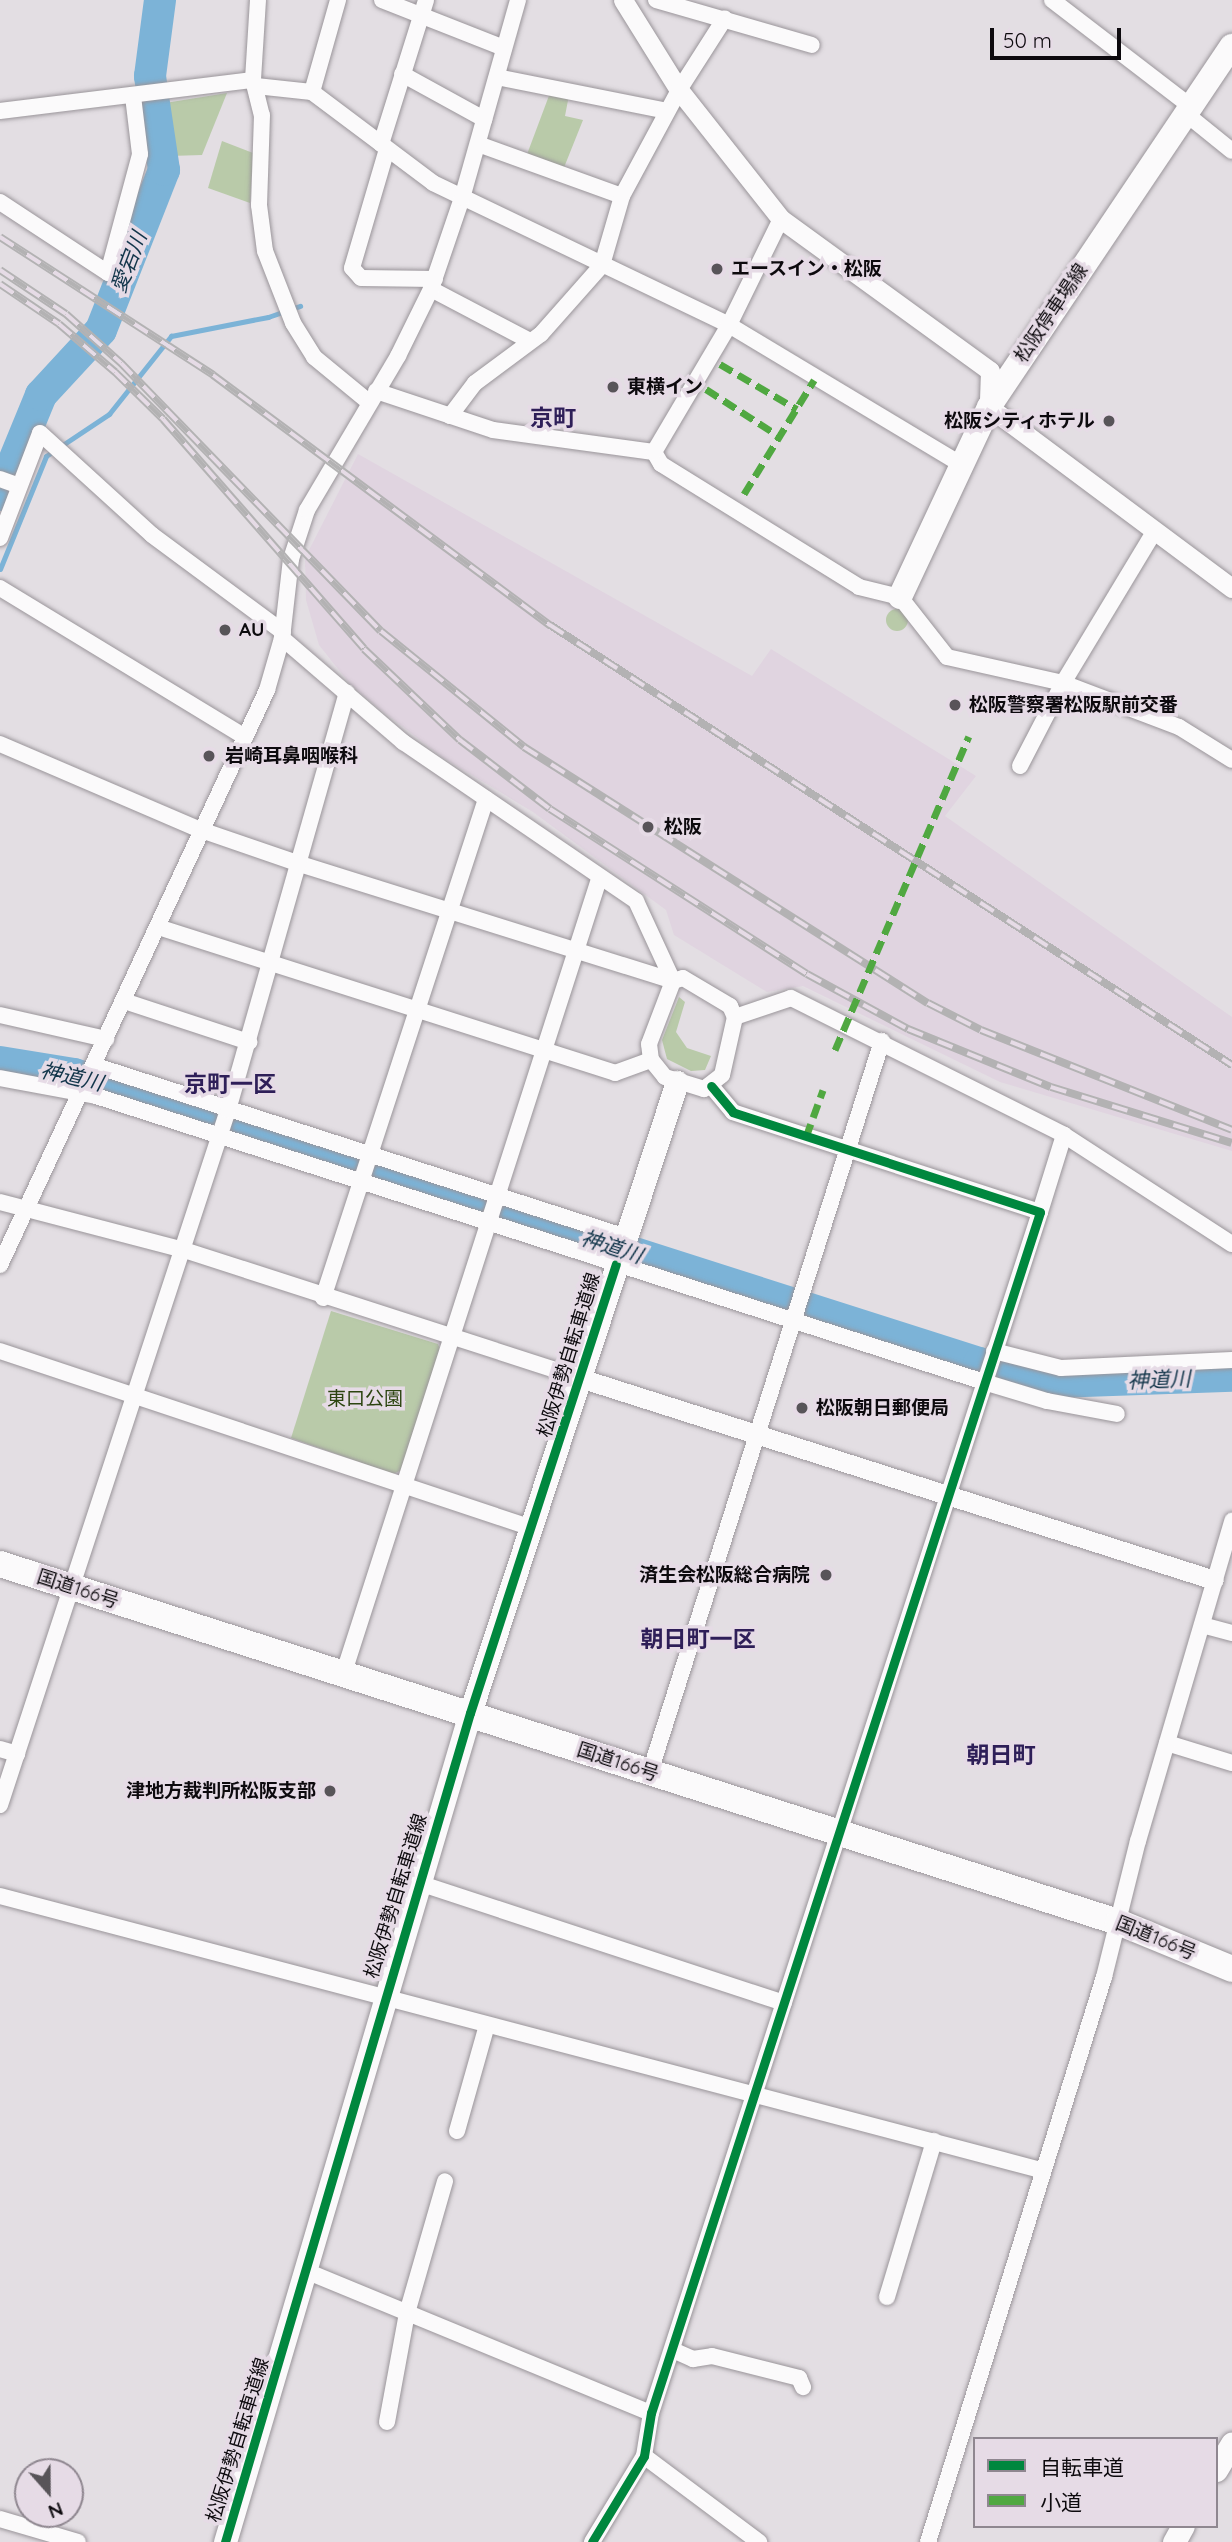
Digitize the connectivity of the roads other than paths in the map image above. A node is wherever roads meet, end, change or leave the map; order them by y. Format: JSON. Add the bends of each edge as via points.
{"nodes":[{"id":1,"x":258,"y":0,"type":"edge"},
{"id":2,"x":338,"y":0,"type":"edge"},
{"id":3,"x":383,"y":0,"type":"edge"},
{"id":4,"x":426,"y":0,"type":"edge"},
{"id":5,"x":518,"y":0,"type":"edge"},
{"id":6,"x":656,"y":0,"type":"edge"},
{"id":7,"x":1052,"y":0,"type":"edge"},
{"id":8,"x":628,"y":1,"type":"edge"},
{"id":9,"x":421,"y":16,"type":"junction"},
{"id":10,"x":725,"y":18,"type":"junction"},
{"id":11,"x":812,"y":45,"type":"dead end"},
{"id":12,"x":1232,"y":46,"type":"edge"},
{"id":13,"x":504,"y":48,"type":"junction"},
{"id":14,"x":402,"y":74,"type":"junction"},
{"id":15,"x":497,"y":76,"type":"junction"},
{"id":16,"x":255,"y":83,"type":"junction"},
{"id":17,"x":678,"y":90,"type":"junction"},
{"id":18,"x":312,"y":92,"type":"junction"},
{"id":19,"x":137,"y":95,"type":"junction"},
{"id":20,"x":1188,"y":110,"type":"junction"},
{"id":21,"x":0,"y":111,"type":"edge"},
{"id":22,"x":667,"y":111,"type":"junction"},
{"id":23,"x":484,"y":119,"type":"junction"},
{"id":24,"x":478,"y":145,"type":"junction"},
{"id":25,"x":384,"y":146,"type":"junction"},
{"id":26,"x":1232,"y":151,"type":"edge"},
{"id":27,"x":622,"y":196,"type":"junction"},
{"id":28,"x":462,"y":198,"type":"junction"},
{"id":29,"x":0,"y":202,"type":"edge"},
{"id":30,"x":781,"y":219,"type":"junction"},
{"id":31,"x":602,"y":265,"type":"junction"},
{"id":32,"x":433,"y":284,"type":"junction"},
{"id":33,"x":729,"y":325,"type":"junction"},
{"id":34,"x":530,"y":341,"type":"junction"},
{"id":35,"x":373,"y":397,"type":"junction"},
{"id":36,"x":989,"y":407,"type":"junction"},
{"id":37,"x":450,"y":416,"type":"junction"},
{"id":38,"x":654,"y":452,"type":"junction"},
{"id":39,"x":960,"y":464,"type":"junction"},
{"id":40,"x":0,"y":479,"type":"edge"},
{"id":41,"x":18,"y":486,"type":"junction"},
{"id":42,"x":1154,"y":532,"type":"junction"},
{"id":43,"x":0,"y":538,"type":"edge"},
{"id":44,"x":1,"y":588,"type":"edge"},
{"id":45,"x":1232,"y":588,"type":"edge"},
{"id":46,"x":900,"y":597,"type":"junction"},
{"id":47,"x":283,"y":635,"type":"junction"},
{"id":48,"x":1063,"y":683,"type":"junction"},
{"id":49,"x":347,"y":693,"type":"junction"},
{"id":50,"x":245,"y":737,"type":"junction"},
{"id":51,"x":0,"y":744,"type":"edge"},
{"id":52,"x":1232,"y":760,"type":"edge"},
{"id":53,"x":1020,"y":766,"type":"dead end"},
{"id":54,"x":486,"y":799,"type":"junction"},
{"id":55,"x":201,"y":830,"type":"junction"},
{"id":56,"x":300,"y":864,"type":"junction"},
{"id":57,"x":599,"y":879,"type":"junction"},
{"id":58,"x":449,"y":910,"type":"junction"},
{"id":59,"x":158,"y":927,"type":"junction"},
{"id":60,"x":575,"y":950,"type":"junction"},
{"id":61,"x":271,"y":963,"type":"junction"},
{"id":62,"x":673,"y":981,"type":"junction"},
{"id":63,"x":124,"y":1001,"type":"junction"},
{"id":64,"x":416,"y":1012,"type":"junction"},
{"id":65,"x":0,"y":1015,"type":"edge"},
{"id":66,"x":735,"y":1017,"type":"junction"},
{"id":67,"x":106,"y":1039,"type":"junction"},
{"id":68,"x":882,"y":1041,"type":"junction"},
{"id":69,"x":249,"y":1042,"type":"junction"},
{"id":70,"x":542,"y":1051,"type":"junction"},
{"id":71,"x":651,"y":1060,"type":"junction"},
{"id":72,"x":92,"y":1066,"type":"junction"},
{"id":73,"x":0,"y":1079,"type":"edge"},
{"id":74,"x":677,"y":1082,"type":"junction"},
{"id":75,"x":712,"y":1086,"type":"junction"},
{"id":76,"x":81,"y":1091,"type":"junction"},
{"id":77,"x":228,"y":1111,"type":"junction"},
{"id":78,"x":220,"y":1135,"type":"junction"},
{"id":79,"x":1064,"y":1135,"type":"junction"},
{"id":80,"x":848,"y":1150,"type":"junction"},
{"id":81,"x":369,"y":1155,"type":"junction"},
{"id":82,"x":360,"y":1183,"type":"junction"},
{"id":83,"x":498,"y":1195,"type":"junction"},
{"id":84,"x":0,"y":1202,"type":"edge"},
{"id":85,"x":26,"y":1206,"type":"junction"},
{"id":86,"x":1040,"y":1212,"type":"junction"},
{"id":87,"x":489,"y":1222,"type":"junction"},
{"id":88,"x":625,"y":1237,"type":"junction"},
{"id":89,"x":1232,"y":1244,"type":"edge"},
{"id":90,"x":181,"y":1250,"type":"junction"},
{"id":91,"x":616,"y":1264,"type":"junction"},
{"id":92,"x":0,"y":1265,"type":"edge"},
{"id":93,"x":323,"y":1298,"type":"junction"},
{"id":94,"x":793,"y":1318,"type":"junction"},
{"id":95,"x":452,"y":1339,"type":"junction"},
{"id":96,"x":0,"y":1351,"type":"edge"},
{"id":97,"x":993,"y":1355,"type":"junction"},
{"id":98,"x":1232,"y":1360,"type":"edge"},
{"id":99,"x":580,"y":1378,"type":"junction"},
{"id":100,"x":985,"y":1379,"type":"junction"},
{"id":101,"x":134,"y":1394,"type":"junction"},
{"id":102,"x":1117,"y":1414,"type":"dead end"},
{"id":103,"x":755,"y":1435,"type":"junction"},
{"id":104,"x":405,"y":1485,"type":"junction"},
{"id":105,"x":948,"y":1492,"type":"junction"},
{"id":106,"x":1232,"y":1521,"type":"edge"},
{"id":107,"x":532,"y":1528,"type":"junction"},
{"id":108,"x":0,"y":1564,"type":"edge"},
{"id":109,"x":1214,"y":1580,"type":"junction"},
{"id":110,"x":70,"y":1587,"type":"junction"},
{"id":111,"x":1202,"y":1625,"type":"junction"},
{"id":112,"x":1232,"y":1633,"type":"edge"},
{"id":113,"x":344,"y":1672,"type":"junction"},
{"id":114,"x":470,"y":1713,"type":"junction"},
{"id":115,"x":1167,"y":1743,"type":"junction"},
{"id":116,"x":0,"y":1749,"type":"edge"},
{"id":117,"x":17,"y":1754,"type":"junction"},
{"id":118,"x":1232,"y":1763,"type":"edge"},
{"id":119,"x":650,"y":1772,"type":"junction"},
{"id":120,"x":0,"y":1805,"type":"edge"},
{"id":121,"x":840,"y":1833,"type":"junction"},
{"id":122,"x":419,"y":1883,"type":"junction"},
{"id":123,"x":0,"y":1896,"type":"edge"},
{"id":124,"x":1118,"y":1922,"type":"junction"},
{"id":125,"x":1232,"y":1969,"type":"edge"},
{"id":126,"x":384,"y":1997,"type":"junction"},
{"id":127,"x":784,"y":2003,"type":"junction"},
{"id":128,"x":487,"y":2025,"type":"junction"},
{"id":129,"x":755,"y":2095,"type":"junction"},
{"id":130,"x":457,"y":2131,"type":"dead end"},
{"id":131,"x":934,"y":2141,"type":"junction"},
{"id":132,"x":1041,"y":2170,"type":"junction"},
{"id":133,"x":445,"y":2181,"type":"dead end"},
{"id":134,"x":306,"y":2271,"type":"junction"},
{"id":135,"x":887,"y":2297,"type":"dead end"},
{"id":136,"x":407,"y":2312,"type":"junction"},
{"id":137,"x":675,"y":2351,"type":"junction"},
{"id":138,"x":803,"y":2387,"type":"dead end"},
{"id":139,"x":651,"y":2413,"type":"junction"},
{"id":140,"x":387,"y":2422,"type":"dead end"},
{"id":141,"x":1232,"y":2443,"type":"edge"},
{"id":142,"x":644,"y":2456,"type":"junction"},
{"id":143,"x":1218,"y":2467,"type":"edge"},
{"id":144,"x":0,"y":2519,"type":"edge"},
{"id":145,"x":78,"y":2542,"type":"edge"},
{"id":146,"x":225,"y":2542,"type":"edge"},
{"id":147,"x":592,"y":2542,"type":"edge"},
{"id":148,"x":759,"y":2542,"type":"edge"},
{"id":149,"x":928,"y":2542,"type":"edge"}],
"edges":[{"from":1,"to":16,"type":"street"},
{"from":2,"to":18,"type":"street"},
{"from":3,"to":9,"type":"street"},
{"from":4,"to":9,"type":"street"},
{"from":5,"to":13,"type":"street"},
{"from":6,"to":10,"type":"street"},
{"from":7,"to":20,"type":"street"},
{"from":8,"to":17,"type":"street"},
{"from":9,"to":13,"type":"street"},
{"from":9,"to":14,"type":"street"},
{"from":10,"to":11,"type":"street"},
{"from":10,"to":17,"type":"street"},
{"from":12,"to":20,"type":"main road","name":"松阪停車場線"},
{"from":13,"to":15,"type":"street"},
{"from":14,"to":23,"type":"street"},
{"from":14,"to":25,"type":"street"},
{"from":15,"to":22,"type":"street"},
{"from":15,"to":23,"type":"street"},
{"from":16,"to":18,"type":"street"},
{"from":16,"to":19,"type":"street"},
{"from":16,"to":35,"type":"street","via":[[262,115],[261,233],[282,299],[328,373]]},
{"from":17,"to":22,"type":"street"},
{"from":17,"to":30,"type":"street"},
{"from":18,"to":25,"type":"street"},
{"from":19,"to":21,"type":"street"},
{"from":19,"to":29,"type":"street","via":[[140,154],[108,272]]},
{"from":20,"to":26,"type":"street"},
{"from":20,"to":36,"type":"main road","name":"松阪停車場線"},
{"from":22,"to":27,"type":"street"},
{"from":23,"to":24,"type":"street"},
{"from":24,"to":27,"type":"street"},
{"from":24,"to":28,"type":"street"},
{"from":25,"to":28,"type":"street","via":[[433,183]]},
{"from":25,"to":32,"type":"street","via":[[352,268],[361,278]]},
{"from":27,"to":31,"type":"street"},
{"from":28,"to":31,"type":"street"},
{"from":28,"to":32,"type":"street"},
{"from":30,"to":33,"type":"street"},
{"from":30,"to":36,"type":"street","via":[[990,371]]},
{"from":31,"to":33,"type":"street"},
{"from":31,"to":34,"type":"street"},
{"from":32,"to":34,"type":"street"},
{"from":32,"to":35,"type":"street"},
{"from":33,"to":38,"type":"street"},
{"from":33,"to":39,"type":"street"},
{"from":34,"to":37,"type":"street","via":[[475,383]]},
{"from":35,"to":37,"type":"street"},
{"from":35,"to":47,"type":"street","via":[[307,510],[291,559]]},
{"from":36,"to":39,"type":"main road","name":"松阪停車場線"},
{"from":36,"to":42,"type":"street"},
{"from":37,"to":38,"type":"street","via":[[493,430]]},
{"from":38,"to":46,"type":"street","via":[[661,464],[859,587]]},
{"from":39,"to":46,"type":"main road","name":"松阪停車場線"},
{"from":40,"to":41,"type":"street"},
{"from":41,"to":43,"type":"street"},
{"from":41,"to":47,"type":"street","via":[[40,433],[152,535]]},
{"from":42,"to":45,"type":"street"},
{"from":42,"to":48,"type":"street"},
{"from":44,"to":50,"type":"street"},
{"from":46,"to":48,"type":"street","via":[[947,657]]},
{"from":47,"to":49,"type":"street"},
{"from":47,"to":50,"type":"street","via":[[267,690]]},
{"from":48,"to":52,"type":"street","via":[[1179,727]]},
{"from":48,"to":53,"type":"street"},
{"from":49,"to":54,"type":"street","via":[[403,742]]},
{"from":49,"to":56,"type":"street"},
{"from":50,"to":55,"type":"street"},
{"from":51,"to":55,"type":"street"},
{"from":54,"to":57,"type":"street"},
{"from":54,"to":58,"type":"street"},
{"from":55,"to":56,"type":"street"},
{"from":55,"to":59,"type":"street"},
{"from":56,"to":58,"type":"street"},
{"from":56,"to":61,"type":"street"},
{"from":57,"to":60,"type":"street"},
{"from":57,"to":62,"type":"street","via":[[636,901]]},
{"from":58,"to":60,"type":"street"},
{"from":58,"to":64,"type":"street"},
{"from":59,"to":61,"type":"street"},
{"from":59,"to":63,"type":"street"},
{"from":60,"to":62,"type":"street"},
{"from":60,"to":70,"type":"street"},
{"from":61,"to":64,"type":"street"},
{"from":61,"to":69,"type":"street"},
{"from":62,"to":66,"type":"street","via":[[683,978],[730,1006]]},
{"from":62,"to":71,"type":"street","via":[[649,1044]]},
{"from":63,"to":67,"type":"street"},
{"from":63,"to":69,"type":"street"},
{"from":64,"to":70,"type":"street"},
{"from":64,"to":81,"type":"street"},
{"from":65,"to":67,"type":"street"},
{"from":66,"to":68,"type":"street","via":[[791,998]]},
{"from":66,"to":75,"type":"street","via":[[722,1075]]},
{"from":67,"to":72,"type":"street"},
{"from":68,"to":79,"type":"street"},
{"from":68,"to":80,"type":"street"},
{"from":69,"to":77,"type":"street"},
{"from":70,"to":71,"type":"street","via":[[615,1073]]},
{"from":70,"to":83,"type":"street"},
{"from":71,"to":74,"type":"street","via":[[665,1077]]},
{"from":72,"to":76,"type":"street"},
{"from":72,"to":77,"type":"street"},
{"from":73,"to":76,"type":"street"},
{"from":74,"to":75,"type":"street","via":[[704,1089]]},
{"from":74,"to":88,"type":"main road","name":"松阪伊勢自転車道線"},
{"from":75,"to":80,"type":"street","via":[[733,1112]]},
{"from":76,"to":78,"type":"street"},
{"from":76,"to":85,"type":"street"},
{"from":77,"to":78,"type":"street"},
{"from":77,"to":81,"type":"street"},
{"from":78,"to":82,"type":"street"},
{"from":78,"to":90,"type":"street"},
{"from":79,"to":86,"type":"street"},
{"from":79,"to":89,"type":"street"},
{"from":80,"to":86,"type":"street"},
{"from":80,"to":94,"type":"street"},
{"from":81,"to":82,"type":"street"},
{"from":81,"to":83,"type":"street"},
{"from":82,"to":87,"type":"street"},
{"from":82,"to":93,"type":"street"},
{"from":83,"to":87,"type":"street"},
{"from":83,"to":88,"type":"street"},
{"from":84,"to":85,"type":"street"},
{"from":85,"to":90,"type":"street"},
{"from":85,"to":92,"type":"street"},
{"from":86,"to":97,"type":"street"},
{"from":87,"to":91,"type":"street"},
{"from":87,"to":95,"type":"street"},
{"from":88,"to":91,"type":"main road","name":"松阪伊勢自転車道線"},
{"from":90,"to":93,"type":"street"},
{"from":90,"to":101,"type":"street"},
{"from":91,"to":94,"type":"street"},
{"from":91,"to":99,"type":"main road","name":"松阪伊勢自転車道線"},
{"from":93,"to":95,"type":"street"},
{"from":94,"to":100,"type":"street"},
{"from":94,"to":103,"type":"street"},
{"from":95,"to":99,"type":"street"},
{"from":95,"to":104,"type":"street"},
{"from":96,"to":101,"type":"street"},
{"from":97,"to":98,"type":"street","via":[[1062,1368]]},
{"from":97,"to":100,"type":"street"},
{"from":99,"to":103,"type":"street"},
{"from":99,"to":107,"type":"main road","name":"松阪伊勢自転車道線"},
{"from":100,"to":102,"type":"street","via":[[1047,1401]]},
{"from":100,"to":105,"type":"street"},
{"from":101,"to":104,"type":"street"},
{"from":101,"to":110,"type":"street"},
{"from":103,"to":105,"type":"street"},
{"from":103,"to":119,"type":"street"},
{"from":104,"to":107,"type":"street"},
{"from":104,"to":113,"type":"street"},
{"from":105,"to":109,"type":"street"},
{"from":105,"to":121,"type":"street"},
{"from":106,"to":109,"type":"street"},
{"from":107,"to":114,"type":"main road","name":"松阪伊勢自転車道線"},
{"from":108,"to":110,"type":"highway","name":"国道166号"},
{"from":109,"to":111,"type":"street"},
{"from":110,"to":113,"type":"highway","name":"国道166号"},
{"from":110,"to":117,"type":"street"},
{"from":111,"to":112,"type":"street"},
{"from":111,"to":115,"type":"street"},
{"from":113,"to":114,"type":"highway","name":"国道166号"},
{"from":114,"to":119,"type":"highway","name":"国道166号"},
{"from":114,"to":122,"type":"main road","name":"松阪伊勢自転車道線"},
{"from":115,"to":118,"type":"street"},
{"from":115,"to":124,"type":"street"},
{"from":116,"to":117,"type":"street"},
{"from":117,"to":120,"type":"street"},
{"from":119,"to":121,"type":"highway","name":"国道166号"},
{"from":121,"to":124,"type":"highway","name":"国道166号"},
{"from":121,"to":127,"type":"street"},
{"from":122,"to":126,"type":"main road","name":"松阪伊勢自転車道線"},
{"from":122,"to":127,"type":"street"},
{"from":123,"to":126,"type":"street"},
{"from":124,"to":125,"type":"highway","name":"国道166号"},
{"from":124,"to":132,"type":"street"},
{"from":126,"to":128,"type":"street"},
{"from":126,"to":134,"type":"main road","name":"松阪伊勢自転車道線"},
{"from":127,"to":129,"type":"street"},
{"from":128,"to":129,"type":"street"},
{"from":128,"to":130,"type":"street"},
{"from":129,"to":131,"type":"street"},
{"from":129,"to":137,"type":"street"},
{"from":131,"to":132,"type":"street"},
{"from":131,"to":135,"type":"street"},
{"from":132,"to":149,"type":"street"},
{"from":133,"to":136,"type":"street"},
{"from":134,"to":136,"type":"street"},
{"from":134,"to":146,"type":"main road","name":"松阪伊勢自転車道線"},
{"from":136,"to":139,"type":"street"},
{"from":136,"to":140,"type":"street"},
{"from":137,"to":138,"type":"street","via":[[693,2359],[712,2356],[799,2378]]},
{"from":137,"to":139,"type":"street"},
{"from":139,"to":142,"type":"street"},
{"from":141,"to":143,"type":"main road"},
{"from":142,"to":147,"type":"street"},
{"from":142,"to":148,"type":"street"},
{"from":144,"to":145,"type":"street"}]}
